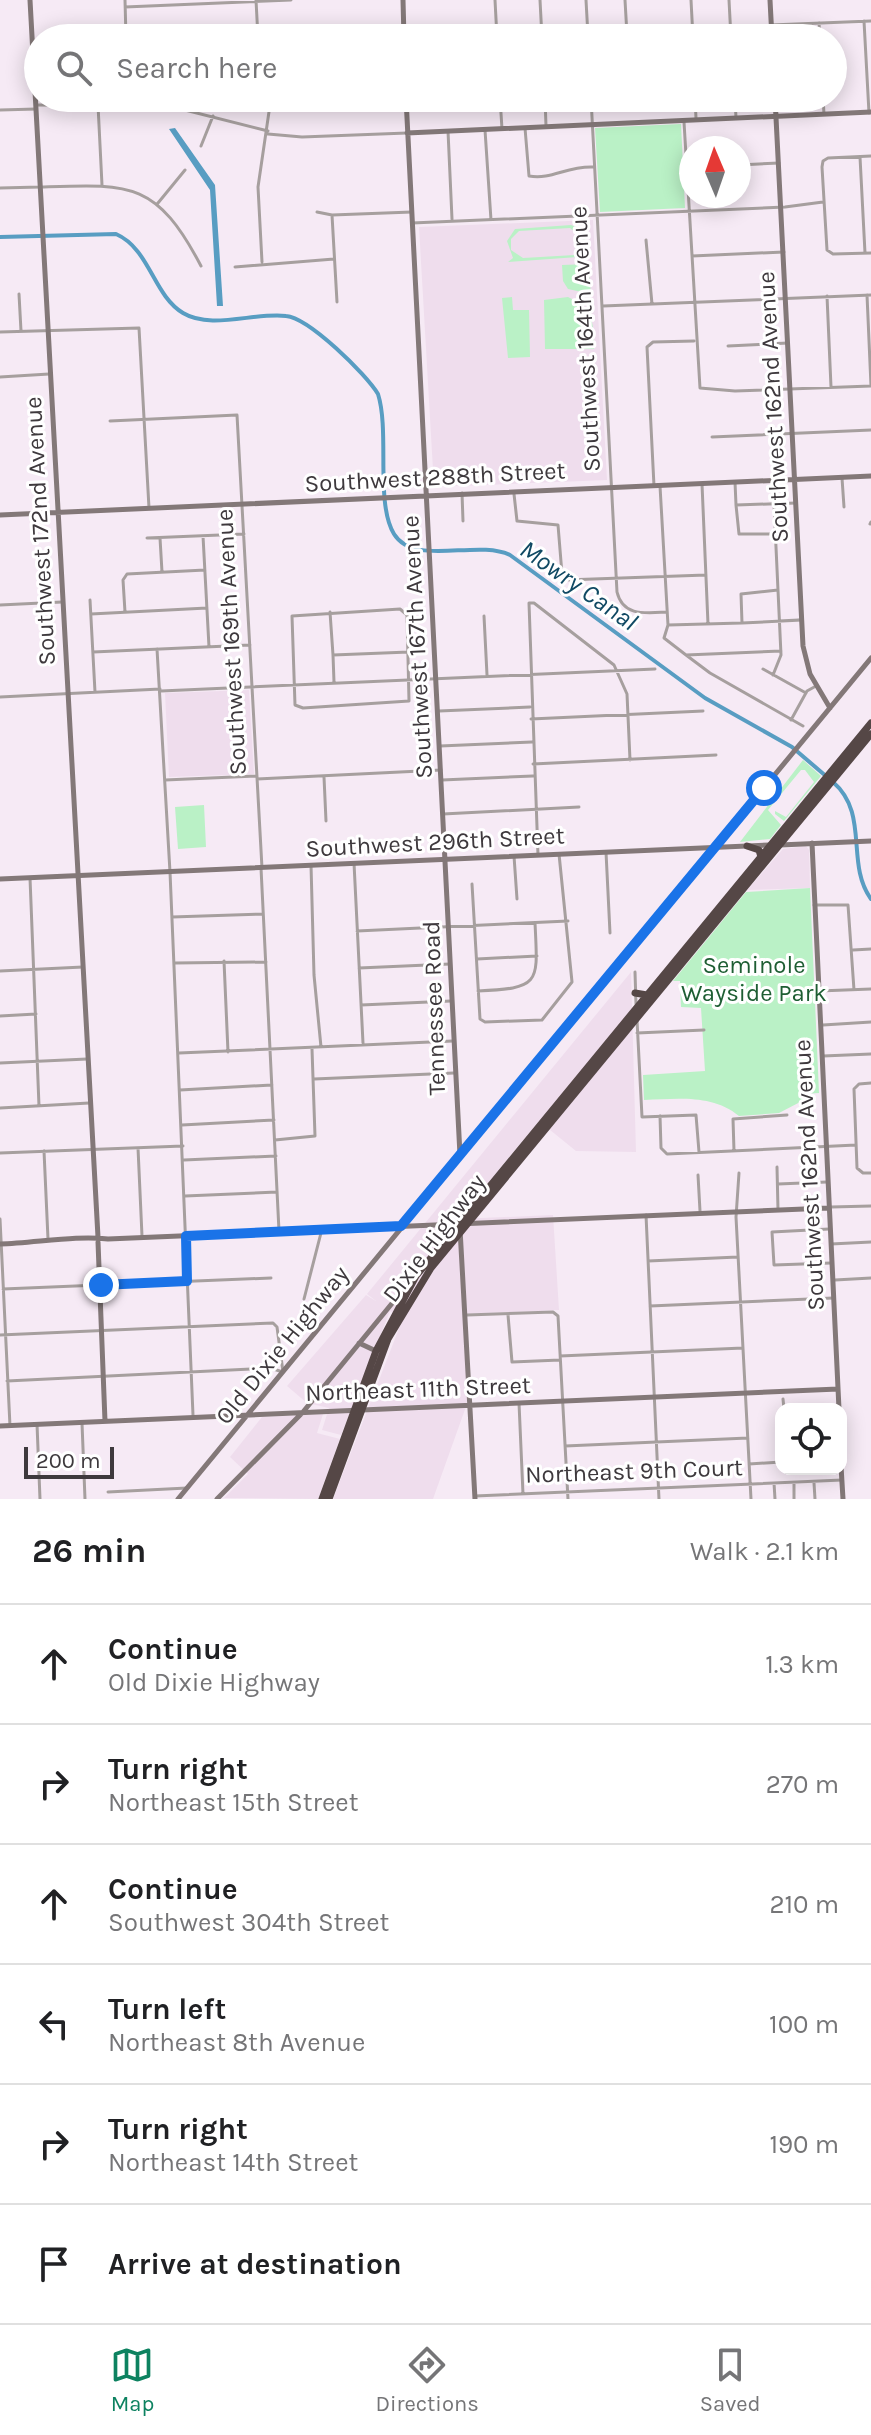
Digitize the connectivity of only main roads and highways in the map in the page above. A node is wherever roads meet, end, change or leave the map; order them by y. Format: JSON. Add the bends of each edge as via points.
{"nodes":[{"id":1,"x":871,"y":729,"type":"edge"},
{"id":2,"x":829,"y":778,"type":"junction"},
{"id":3,"x":811,"y":796,"type":"junction"},
{"id":4,"x":788,"y":834,"type":"junction"},
{"id":5,"x":794,"y":844,"type":"road end"},
{"id":6,"x":779,"y":845,"type":"junction"},
{"id":7,"x":747,"y":846,"type":"road end"},
{"id":8,"x":770,"y":846,"type":"junction"},
{"id":9,"x":761,"y":857,"type":"junction"},
{"id":10,"x":734,"y":894,"type":"junction"},
{"id":11,"x":675,"y":965,"type":"junction"},
{"id":12,"x":635,"y":993,"type":"road end"},
{"id":13,"x":648,"y":993,"type":"junction"},
{"id":14,"x":640,"y":1008,"type":"junction"},
{"id":15,"x":637,"y":1018,"type":"junction"},
{"id":16,"x":624,"y":1032,"type":"junction"},
{"id":17,"x":573,"y":1084,"type":"junction"},
{"id":18,"x":552,"y":1120,"type":"junction"},
{"id":19,"x":540,"y":1124,"type":"junction"},
{"id":20,"x":519,"y":1160,"type":"junction"},
{"id":21,"x":488,"y":1187,"type":"junction"},
{"id":22,"x":441,"y":1224,"type":"road end"},
{"id":23,"x":466,"y":1224,"type":"junction"},
{"id":24,"x":447,"y":1237,"type":"junction"},
{"id":25,"x":379,"y":1352,"type":"junction"},
{"id":26,"x":335,"y":1474,"type":"junction"},
{"id":27,"x":322,"y":1499,"type":"edge"},
{"id":28,"x":329,"y":1499,"type":"edge"}],
"edges":[{"from":1,"to":2,"type":"highway"},
{"from":1,"to":2,"type":"highway"},
{"from":2,"to":3,"type":"highway"},
{"from":2,"to":4,"type":"highway"},
{"from":3,"to":6,"type":"highway"},
{"from":3,"to":8,"type":"highway"},
{"from":4,"to":5,"type":"highway"},
{"from":4,"to":6,"type":"highway"},
{"from":6,"to":10,"type":"highway"},
{"from":7,"to":9,"type":"highway","via":[[759,850]]},
{"from":8,"to":9,"type":"highway"},
{"from":8,"to":10,"type":"highway"},
{"from":9,"to":10,"type":"highway"},
{"from":10,"to":11,"type":"highway"},
{"from":11,"to":13,"type":"highway"},
{"from":11,"to":14,"type":"highway"},
{"from":12,"to":13,"type":"highway"},
{"from":13,"to":14,"type":"highway"},
{"from":13,"to":15,"type":"highway"},
{"from":14,"to":15,"type":"highway"},
{"from":14,"to":16,"type":"highway"},
{"from":14,"to":17,"type":"highway"},
{"from":15,"to":16,"type":"highway"},
{"from":16,"to":18,"type":"highway","name":"Dixie Highway"},
{"from":17,"to":18,"type":"highway"},
{"from":17,"to":19,"type":"highway","name":"Dixie Highway"},
{"from":18,"to":20,"type":"highway","name":"Dixie Highway"},
{"from":19,"to":20,"type":"highway"},
{"from":19,"to":21,"type":"highway","name":"Dixie Highway"},
{"from":20,"to":23,"type":"highway","name":"Dixie Highway"},
{"from":21,"to":23,"type":"highway"},
{"from":21,"to":23,"type":"highway","name":"Dixie Highway"},
{"from":22,"to":24,"type":"highway"},
{"from":23,"to":24,"type":"highway","name":"Dixie Highway"},
{"from":23,"to":25,"type":"highway","name":"Dixie Highway","via":[[414,1292]]},
{"from":24,"to":25,"type":"highway","name":"Dixie Highway","via":[[418,1273]]},
{"from":25,"to":26,"type":"highway","name":"Dixie Highway"},
{"from":26,"to":27,"type":"highway"},
{"from":26,"to":28,"type":"highway","name":"Dixie Highway"}]}
